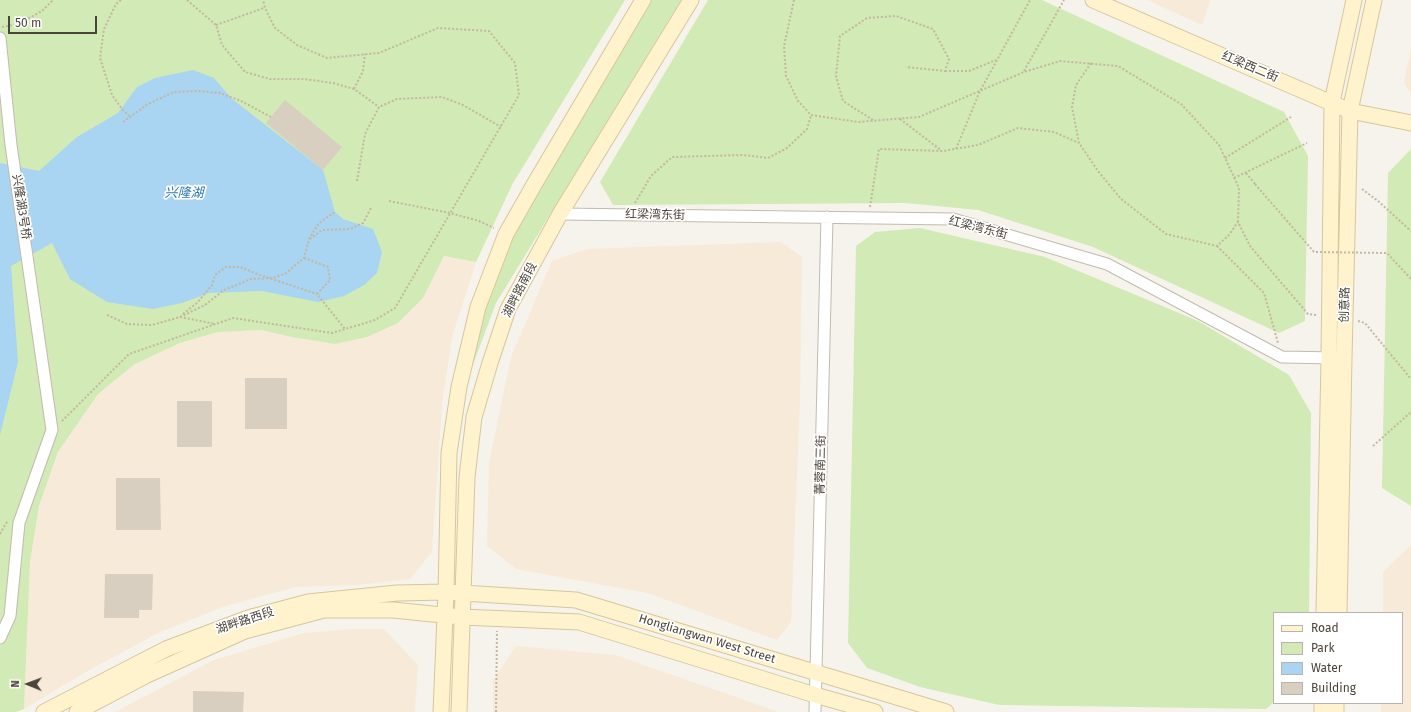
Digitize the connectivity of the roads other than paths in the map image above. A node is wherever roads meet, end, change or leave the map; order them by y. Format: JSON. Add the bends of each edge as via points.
{"nodes":[{"id":1,"x":643,"y":0,"type":"edge"},
{"id":2,"x":691,"y":0,"type":"edge"},
{"id":3,"x":1092,"y":0,"type":"edge"},
{"id":4,"x":1354,"y":0,"type":"edge"},
{"id":5,"x":1374,"y":0,"type":"edge"},
{"id":6,"x":0,"y":38,"type":"edge"},
{"id":7,"x":1332,"y":102,"type":"junction"},
{"id":8,"x":1350,"y":110,"type":"junction"},
{"id":9,"x":1411,"y":123,"type":"edge"},
{"id":10,"x":560,"y":214,"type":"junction"},
{"id":11,"x":827,"y":217,"type":"junction"},
{"id":12,"x":1337,"y":318,"type":"junction"},
{"id":13,"x":1336,"y":358,"type":"junction"},
{"id":14,"x":446,"y":592,"type":"junction"},
{"id":15,"x":462,"y":592,"type":"junction"},
{"id":16,"x":1324,"y":612,"type":"edge"},
{"id":17,"x":1339,"y":612,"type":"edge"},
{"id":18,"x":445,"y":615,"type":"junction"},
{"id":19,"x":462,"y":617,"type":"junction"},
{"id":20,"x":0,"y":638,"type":"edge"},
{"id":21,"x":816,"y":672,"type":"junction"},
{"id":22,"x":815,"y":695,"type":"junction"},
{"id":23,"x":47,"y":711,"type":"edge"},
{"id":24,"x":76,"y":712,"type":"edge"},
{"id":25,"x":441,"y":712,"type":"edge"},
{"id":26,"x":459,"y":712,"type":"edge"},
{"id":27,"x":815,"y":712,"type":"edge"},
{"id":28,"x":875,"y":712,"type":"edge"},
{"id":29,"x":946,"y":712,"type":"edge"}],
"edges":[{"from":1,"to":14,"type":"street","via":[[506,234],[478,307],[458,387],[449,453]]},
{"from":2,"to":10,"type":"street","name":"湖畔路南段"},
{"from":3,"to":7,"type":"street","name":"红梁西二街"},
{"from":4,"to":7,"type":"street","name":"创意路"},
{"from":5,"to":8,"type":"street","name":"创意路"},
{"from":6,"to":20,"type":"street","name":"兴隆湖3号桥","via":[[11,145],[52,430],[19,523],[10,616]]},
{"from":7,"to":8,"type":"street","name":"红梁西二街"},
{"from":7,"to":12,"type":"street","name":"创意路"},
{"from":8,"to":9,"type":"street","name":"红梁西二街"},
{"from":8,"to":12,"type":"street","name":"创意路","via":[[1348,179]]},
{"from":10,"to":11,"type":"street","name":"红梁湾东街"},
{"from":10,"to":15,"type":"street","name":"湖畔路南段","via":[[508,309],[474,417],[467,477]]},
{"from":11,"to":13,"type":"street","name":"红梁湾东街","via":[[953,219],[1107,264],[1282,357]]},
{"from":11,"to":21,"type":"street","name":"菁蓉南三街"},
{"from":12,"to":13,"type":"street","name":"创意路"},
{"from":13,"to":16,"type":"street","name":"创意路"},
{"from":13,"to":17,"type":"street","name":"创意路"},
{"from":14,"to":15,"type":"street","name":"湖畔路西段"},
{"from":14,"to":18,"type":"street"},
{"from":14,"to":23,"type":"street","name":"湖畔路西段","via":[[397,592],[308,602],[248,618],[166,649]]},
{"from":15,"to":19,"type":"street","name":"湖畔路南段"},
{"from":15,"to":21,"type":"street","name":"Hongliangwan West Street","via":[[576,600]]},
{"from":18,"to":19,"type":"street","name":"湖畔路西段"},
{"from":18,"to":24,"type":"street","name":"湖畔路西段","via":[[393,610],[324,610],[245,631],[145,676]]},
{"from":18,"to":25,"type":"street"},
{"from":19,"to":22,"type":"street","name":"Hongliangwan West Street","via":[[579,622]]},
{"from":19,"to":26,"type":"street","name":"湖畔路南段"},
{"from":21,"to":22,"type":"street","name":"菁蓉南三街"},
{"from":21,"to":29,"type":"street","name":"Hongliangwan West Street"},
{"from":22,"to":27,"type":"street","name":"菁蓉南三街"},
{"from":22,"to":28,"type":"street","name":"Hongliangwan West Street"}]}
